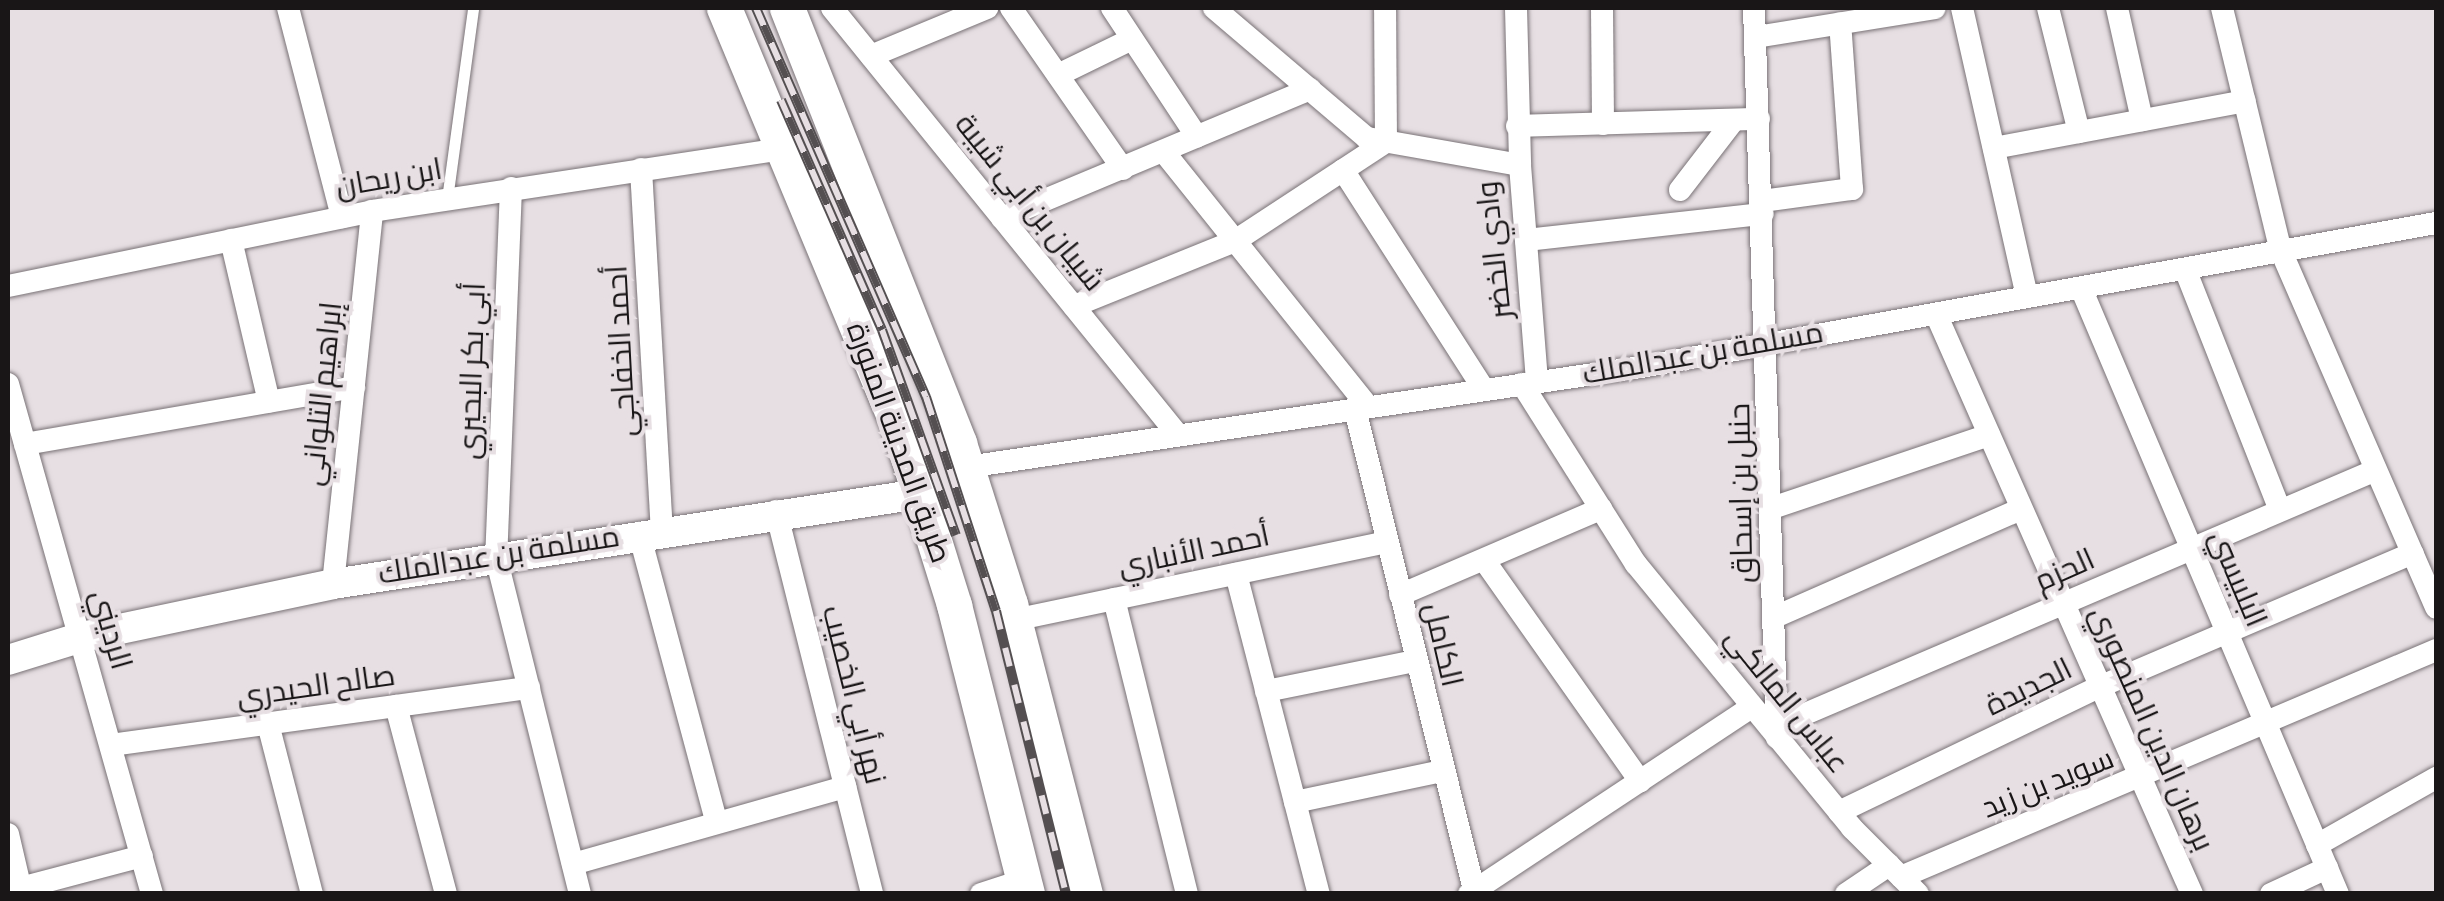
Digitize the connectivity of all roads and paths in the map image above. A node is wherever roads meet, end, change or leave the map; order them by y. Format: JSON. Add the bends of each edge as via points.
{"nodes":[{"id":1,"x":288,"y":8,"type":"edge"},
{"id":2,"x":473,"y":8,"type":"edge"},
{"id":3,"x":724,"y":8,"type":"edge"},
{"id":4,"x":787,"y":8,"type":"edge"},
{"id":5,"x":832,"y":8,"type":"edge"},
{"id":6,"x":987,"y":8,"type":"edge"},
{"id":7,"x":1011,"y":8,"type":"edge"},
{"id":8,"x":1112,"y":8,"type":"edge"},
{"id":9,"x":1214,"y":8,"type":"edge"},
{"id":10,"x":1249,"y":8,"type":"edge"},
{"id":11,"x":1385,"y":8,"type":"edge"},
{"id":12,"x":1516,"y":8,"type":"edge"},
{"id":13,"x":1602,"y":8,"type":"edge"},
{"id":14,"x":1754,"y":8,"type":"edge"},
{"id":15,"x":1935,"y":8,"type":"edge"},
{"id":16,"x":1962,"y":8,"type":"edge"},
{"id":17,"x":2048,"y":8,"type":"edge"},
{"id":18,"x":2118,"y":8,"type":"edge"},
{"id":19,"x":2222,"y":8,"type":"edge"},
{"id":20,"x":1840,"y":24,"type":"junction"},
{"id":21,"x":1756,"y":37,"type":"junction"},
{"id":22,"x":1132,"y":38,"type":"junction"},
{"id":23,"x":1249,"y":38,"type":"junction"},
{"id":24,"x":872,"y":56,"type":"junction"},
{"id":25,"x":1058,"y":75,"type":"junction"},
{"id":26,"x":1310,"y":89,"type":"junction"},
{"id":27,"x":2245,"y":101,"type":"junction"},
{"id":28,"x":1759,"y":119,"type":"junction"},
{"id":29,"x":1734,"y":120,"type":"junction"},
{"id":30,"x":2142,"y":120,"type":"junction"},
{"id":31,"x":1603,"y":124,"type":"junction"},
{"id":32,"x":1517,"y":126,"type":"junction"},
{"id":33,"x":2079,"y":132,"type":"junction"},
{"id":34,"x":1197,"y":138,"type":"junction"},
{"id":35,"x":1386,"y":142,"type":"junction"},
{"id":36,"x":1994,"y":148,"type":"junction"},
{"id":37,"x":784,"y":149,"type":"junction"},
{"id":38,"x":1164,"y":152,"type":"junction"},
{"id":39,"x":1520,"y":165,"type":"junction"},
{"id":40,"x":1123,"y":168,"type":"junction"},
{"id":41,"x":641,"y":170,"type":"junction"},
{"id":42,"x":1343,"y":170,"type":"junction"},
{"id":43,"x":510,"y":188,"type":"junction"},
{"id":44,"x":1680,"y":190,"type":"dead end"},
{"id":45,"x":447,"y":199,"type":"junction"},
{"id":46,"x":1763,"y":207,"type":"junction"},
{"id":47,"x":372,"y":211,"type":"junction"},
{"id":48,"x":342,"y":217,"type":"junction"},
{"id":49,"x":1002,"y":218,"type":"junction"},
{"id":50,"x":2436,"y":223,"type":"edge"},
{"id":51,"x":232,"y":240,"type":"junction"},
{"id":52,"x":1526,"y":240,"type":"junction"},
{"id":53,"x":1235,"y":241,"type":"junction"},
{"id":54,"x":2281,"y":251,"type":"junction"},
{"id":55,"x":2185,"y":269,"type":"junction"},
{"id":56,"x":8,"y":286,"type":"edge"},
{"id":57,"x":2081,"y":288,"type":"junction"},
{"id":58,"x":2028,"y":297,"type":"junction"},
{"id":59,"x":1074,"y":306,"type":"junction"},
{"id":60,"x":1936,"y":314,"type":"junction"},
{"id":61,"x":1768,"y":344,"type":"junction"},
{"id":62,"x":1530,"y":383,"type":"junction"},
{"id":63,"x":8,"y":384,"type":"edge"},
{"id":64,"x":354,"y":387,"type":"junction"},
{"id":65,"x":1484,"y":390,"type":"junction"},
{"id":66,"x":268,"y":402,"type":"junction"},
{"id":67,"x":1362,"y":408,"type":"junction"},
{"id":68,"x":1178,"y":435,"type":"junction"},
{"id":69,"x":1989,"y":435,"type":"junction"},
{"id":70,"x":25,"y":444,"type":"junction"},
{"id":71,"x":967,"y":467,"type":"junction"},
{"id":72,"x":2376,"y":470,"type":"junction"},
{"id":73,"x":920,"y":494,"type":"junction"},
{"id":74,"x":1772,"y":508,"type":"junction"},
{"id":75,"x":2021,"y":508,"type":"junction"},
{"id":76,"x":1601,"y":509,"type":"junction"},
{"id":77,"x":2280,"y":510,"type":"junction"},
{"id":78,"x":776,"y":511,"type":"junction"},
{"id":79,"x":651,"y":531,"type":"junction"},
{"id":80,"x":1387,"y":542,"type":"junction"},
{"id":81,"x":2191,"y":546,"type":"junction"},
{"id":82,"x":2412,"y":553,"type":"junction"},
{"id":83,"x":496,"y":557,"type":"junction"},
{"id":84,"x":1484,"y":560,"type":"junction"},
{"id":85,"x":1236,"y":574,"type":"junction"},
{"id":86,"x":332,"y":584,"type":"junction"},
{"id":87,"x":1400,"y":595,"type":"junction"},
{"id":88,"x":1114,"y":599,"type":"junction"},
{"id":89,"x":2064,"y":605,"type":"junction"},
{"id":90,"x":2436,"y":608,"type":"edge"},
{"id":91,"x":1775,"y":618,"type":"junction"},
{"id":92,"x":1014,"y":620,"type":"junction"},
{"id":93,"x":2226,"y":630,"type":"junction"},
{"id":94,"x":82,"y":637,"type":"junction"},
{"id":95,"x":8,"y":648,"type":"edge"},
{"id":96,"x":2436,"y":650,"type":"edge"},
{"id":97,"x":8,"y":660,"type":"edge"},
{"id":98,"x":1416,"y":661,"type":"junction"},
{"id":99,"x":2099,"y":687,"type":"junction"},
{"id":100,"x":529,"y":688,"type":"junction"},
{"id":101,"x":1266,"y":691,"type":"junction"},
{"id":102,"x":396,"y":706,"type":"junction"},
{"id":103,"x":1752,"y":707,"type":"junction"},
{"id":104,"x":268,"y":724,"type":"junction"},
{"id":105,"x":2266,"y":724,"type":"junction"},
{"id":106,"x":1777,"y":732,"type":"junction"},
{"id":107,"x":112,"y":745,"type":"junction"},
{"id":108,"x":1442,"y":772,"type":"junction"},
{"id":109,"x":2436,"y":778,"type":"edge"},
{"id":110,"x":2140,"y":779,"type":"junction"},
{"id":111,"x":1640,"y":781,"type":"junction"},
{"id":112,"x":845,"y":787,"type":"junction"},
{"id":113,"x":1295,"y":802,"type":"junction"},
{"id":114,"x":1839,"y":812,"type":"junction"},
{"id":115,"x":716,"y":821,"type":"junction"},
{"id":116,"x":8,"y":834,"type":"edge"},
{"id":117,"x":2317,"y":845,"type":"junction"},
{"id":118,"x":142,"y":856,"type":"junction"},
{"id":119,"x":572,"y":864,"type":"junction"},
{"id":120,"x":2327,"y":868,"type":"junction"},
{"id":121,"x":1895,"y":871,"type":"junction"},
{"id":122,"x":1025,"y":887,"type":"edge"},
{"id":123,"x":21,"y":890,"type":"edge"},
{"id":124,"x":1472,"y":893,"type":"edge"},
{"id":125,"x":152,"y":894,"type":"edge"},
{"id":126,"x":312,"y":894,"type":"edge"},
{"id":127,"x":446,"y":894,"type":"edge"},
{"id":128,"x":580,"y":894,"type":"edge"},
{"id":129,"x":872,"y":894,"type":"edge"},
{"id":130,"x":981,"y":894,"type":"edge"},
{"id":131,"x":1085,"y":894,"type":"edge"},
{"id":132,"x":1187,"y":894,"type":"edge"},
{"id":133,"x":1318,"y":894,"type":"edge"},
{"id":134,"x":1846,"y":894,"type":"edge"},
{"id":135,"x":1918,"y":894,"type":"edge"},
{"id":136,"x":2192,"y":894,"type":"edge"},
{"id":137,"x":2271,"y":894,"type":"edge"},
{"id":138,"x":2338,"y":894,"type":"edge"}],
"edges":[{"from":1,"to":48,"type":"street"},
{"from":2,"to":45,"type":"lane"},
{"from":3,"to":37,"type":"main road","name":"طريق المدينة المنورة"},
{"from":4,"to":71,"type":"main road","name":"طريق المدينة المنورة"},
{"from":5,"to":24,"type":"street","name":"شيبان بن أبي شيبة"},
{"from":6,"to":24,"type":"street"},
{"from":7,"to":25,"type":"street"},
{"from":8,"to":22,"type":"street"},
{"from":9,"to":23,"type":"street","name":"وادي الخضر"},
{"from":10,"to":23,"type":"street"},
{"from":11,"to":35,"type":"street"},
{"from":12,"to":32,"type":"street"},
{"from":13,"to":31,"type":"street"},
{"from":14,"to":21,"type":"street","name":"حنبل بن إسحاق"},
{"from":15,"to":20,"type":"street"},
{"from":16,"to":36,"type":"street"},
{"from":17,"to":33,"type":"street"},
{"from":18,"to":30,"type":"street"},
{"from":19,"to":27,"type":"street"},
{"from":20,"to":21,"type":"street"},
{"from":20,"to":46,"type":"street","via":[[1852,189]]},
{"from":21,"to":28,"type":"street","name":"حنبل بن إسحاق"},
{"from":22,"to":25,"type":"street"},
{"from":22,"to":34,"type":"street"},
{"from":23,"to":26,"type":"street","name":"وادي الخضر"},
{"from":24,"to":49,"type":"street","name":"شيبان بن أبي شيبة"},
{"from":25,"to":40,"type":"street"},
{"from":26,"to":34,"type":"street"},
{"from":26,"to":35,"type":"street","name":"وادي الخضر","via":[[1366,138]]},
{"from":27,"to":30,"type":"street"},
{"from":27,"to":54,"type":"street"},
{"from":28,"to":29,"type":"street"},
{"from":28,"to":46,"type":"street","name":"حنبل بن إسحاق"},
{"from":29,"to":31,"type":"street"},
{"from":29,"to":44,"type":"street"},
{"from":30,"to":33,"type":"street"},
{"from":31,"to":32,"type":"street"},
{"from":32,"to":39,"type":"street"},
{"from":33,"to":36,"type":"street"},
{"from":34,"to":38,"type":"street"},
{"from":35,"to":39,"type":"street","name":"وادي الخضر"},
{"from":35,"to":42,"type":"street"},
{"from":36,"to":58,"type":"street"},
{"from":37,"to":41,"type":"street","name":"ابن ريحان"},
{"from":37,"to":73,"type":"main road","name":"طريق المدينة المنورة"},
{"from":38,"to":40,"type":"street"},
{"from":38,"to":53,"type":"street","name":"الكامل"},
{"from":39,"to":52,"type":"street","name":"وادي الخضر"},
{"from":40,"to":49,"type":"street"},
{"from":41,"to":43,"type":"street","name":"ابن ريحان"},
{"from":41,"to":79,"type":"street","name":"أحمد الخفاجي"},
{"from":42,"to":53,"type":"street"},
{"from":42,"to":65,"type":"street"},
{"from":43,"to":45,"type":"street","name":"ابن ريحان"},
{"from":43,"to":83,"type":"street","name":"أبي بكر البحيري"},
{"from":45,"to":47,"type":"street","name":"ابن ريحان"},
{"from":46,"to":52,"type":"street"},
{"from":46,"to":61,"type":"street","name":"حنبل بن إسحاق"},
{"from":47,"to":48,"type":"street","name":"ابن ريحان"},
{"from":47,"to":64,"type":"street","name":"إبراهيم التلواني"},
{"from":48,"to":51,"type":"street","name":"ابن ريحان"},
{"from":49,"to":59,"type":"street","name":"شيبان بن أبي شيبة"},
{"from":50,"to":54,"type":"street","name":"مسلمة بن عبدالملك"},
{"from":51,"to":56,"type":"street","name":"ابن ريحان"},
{"from":51,"to":66,"type":"street"},
{"from":52,"to":62,"type":"street","name":"وادي الخضر"},
{"from":53,"to":59,"type":"street"},
{"from":53,"to":67,"type":"street","name":"الكامل"},
{"from":54,"to":55,"type":"street","name":"مسلمة بن عبدالملك"},
{"from":54,"to":72,"type":"street"},
{"from":55,"to":57,"type":"street","name":"مسلمة بن عبدالملك"},
{"from":55,"to":77,"type":"street"},
{"from":57,"to":58,"type":"street","name":"مسلمة بن عبدالملك"},
{"from":57,"to":81,"type":"street","name":"البلبيسي"},
{"from":58,"to":60,"type":"street","name":"مسلمة بن عبدالملك"},
{"from":59,"to":68,"type":"street","name":"شيبان بن أبي شيبة"},
{"from":60,"to":61,"type":"street","name":"مسلمة بن عبدالملك"},
{"from":60,"to":69,"type":"street","name":"برهان الدين المنصوري"},
{"from":61,"to":62,"type":"street","name":"مسلمة بن عبدالملك"},
{"from":61,"to":74,"type":"street","name":"حنبل بن إسحاق"},
{"from":62,"to":65,"type":"street","name":"مسلمة بن عبدالملك"},
{"from":62,"to":76,"type":"street","name":"عباس المالكي"},
{"from":63,"to":70,"type":"street","name":"الرديني"},
{"from":64,"to":66,"type":"street"},
{"from":64,"to":86,"type":"street","name":"إبراهيم التلواني"},
{"from":65,"to":67,"type":"street","name":"مسلمة بن عبدالملك"},
{"from":66,"to":70,"type":"street"},
{"from":67,"to":68,"type":"street","name":"مسلمة بن عبدالملك"},
{"from":67,"to":80,"type":"street","name":"الكامل"},
{"from":68,"to":71,"type":"street","name":"مسلمة بن عبدالملك"},
{"from":69,"to":74,"type":"street"},
{"from":69,"to":75,"type":"street","name":"برهان الدين المنصوري"},
{"from":70,"to":94,"type":"street","name":"الرديني"},
{"from":71,"to":92,"type":"main road","name":"طريق المدينة المنورة"},
{"from":72,"to":77,"type":"street","name":"الحزم"},
{"from":72,"to":82,"type":"street"},
{"from":73,"to":78,"type":"main road","name":"مسلمة بن عبدالملك"},
{"from":73,"to":122,"type":"main road","name":"طريق المدينة المنورة"},
{"from":74,"to":91,"type":"street","name":"حنبل بن إسحاق"},
{"from":75,"to":89,"type":"street","name":"برهان الدين المنصوري"},
{"from":75,"to":91,"type":"street"},
{"from":76,"to":84,"type":"street"},
{"from":76,"to":103,"type":"street","name":"عباس المالكي","via":[[1636,564]]},
{"from":77,"to":81,"type":"street","name":"الحزم"},
{"from":78,"to":79,"type":"main road","name":"مسلمة بن عبدالملك"},
{"from":78,"to":112,"type":"street","name":"نهر أبي الخصيب"},
{"from":79,"to":83,"type":"main road","name":"مسلمة بن عبدالملك"},
{"from":79,"to":115,"type":"street","name":"أحمد الخفاجي"},
{"from":80,"to":85,"type":"street","name":"أحمد الأنباري"},
{"from":80,"to":87,"type":"street","name":"الكامل"},
{"from":81,"to":89,"type":"street","name":"الحزم"},
{"from":81,"to":93,"type":"street","name":"البلبيسي"},
{"from":82,"to":90,"type":"street"},
{"from":82,"to":93,"type":"street","name":"الجديدة"},
{"from":83,"to":86,"type":"main road","name":"مسلمة بن عبدالملك"},
{"from":83,"to":100,"type":"street","name":"أبي بكر البحيري"},
{"from":84,"to":87,"type":"street"},
{"from":84,"to":111,"type":"street"},
{"from":85,"to":88,"type":"street","name":"أحمد الأنباري"},
{"from":85,"to":101,"type":"street"},
{"from":86,"to":94,"type":"main road","name":"مسلمة بن عبدالملك"},
{"from":87,"to":98,"type":"street","name":"الكامل"},
{"from":88,"to":92,"type":"street","name":"أحمد الأنباري"},
{"from":88,"to":132,"type":"street"},
{"from":89,"to":99,"type":"street","name":"برهان الدين المنصوري"},
{"from":89,"to":106,"type":"street","name":"الحزم"},
{"from":91,"to":106,"type":"street","name":"حنبل بن إسحاق"},
{"from":92,"to":131,"type":"main road","name":"طريق المدينة المنورة"},
{"from":93,"to":99,"type":"street","name":"الجديدة"},
{"from":93,"to":105,"type":"street","name":"البلبيسي"},
{"from":94,"to":95,"type":"main road","name":"مسلمة بن عبدالملك"},
{"from":94,"to":97,"type":"main road","name":"مسلمة بن عبدالملك"},
{"from":94,"to":107,"type":"street","name":"الرديني"},
{"from":96,"to":105,"type":"street","name":"سويد بن زيد"},
{"from":98,"to":101,"type":"street"},
{"from":98,"to":108,"type":"street","name":"الكامل"},
{"from":99,"to":110,"type":"street","name":"برهان الدين المنصوري"},
{"from":99,"to":114,"type":"street","name":"الجديدة"},
{"from":100,"to":102,"type":"street","name":"صالح الحيدري"},
{"from":100,"to":119,"type":"street","name":"أبي بكر البحيري"},
{"from":101,"to":113,"type":"street"},
{"from":102,"to":104,"type":"street","name":"صالح الحيدري"},
{"from":102,"to":127,"type":"street"},
{"from":103,"to":106,"type":"street","name":"عباس المالكي"},
{"from":103,"to":111,"type":"street"},
{"from":104,"to":107,"type":"street","name":"صالح الحيدري"},
{"from":104,"to":126,"type":"street"},
{"from":105,"to":110,"type":"street","name":"سويد بن زيد"},
{"from":105,"to":117,"type":"street","name":"البلبيسي"},
{"from":106,"to":114,"type":"street","name":"عباس المالكي"},
{"from":107,"to":118,"type":"street","name":"الرديني"},
{"from":108,"to":113,"type":"street"},
{"from":108,"to":124,"type":"street","name":"الكامل"},
{"from":109,"to":117,"type":"street"},
{"from":110,"to":121,"type":"street","name":"سويد بن زيد"},
{"from":110,"to":136,"type":"street","name":"برهان الدين المنصوري"},
{"from":111,"to":124,"type":"street"},
{"from":112,"to":115,"type":"street"},
{"from":112,"to":129,"type":"street","name":"نهر أبي الخصيب"},
{"from":113,"to":133,"type":"street"},
{"from":114,"to":121,"type":"street","name":"عباس المالكي"},
{"from":115,"to":119,"type":"street"},
{"from":116,"to":123,"type":"street"},
{"from":117,"to":120,"type":"street","name":"البلبيسي"},
{"from":118,"to":123,"type":"street"},
{"from":118,"to":125,"type":"street","name":"الرديني"},
{"from":119,"to":128,"type":"street","name":"أبي بكر البحيري"},
{"from":120,"to":137,"type":"street"},
{"from":120,"to":138,"type":"street","name":"البلبيسي"},
{"from":121,"to":134,"type":"street","name":"سويد بن زيد"},
{"from":121,"to":135,"type":"street","name":"عباس المالكي"},
{"from":122,"to":130,"type":"street"}]}
